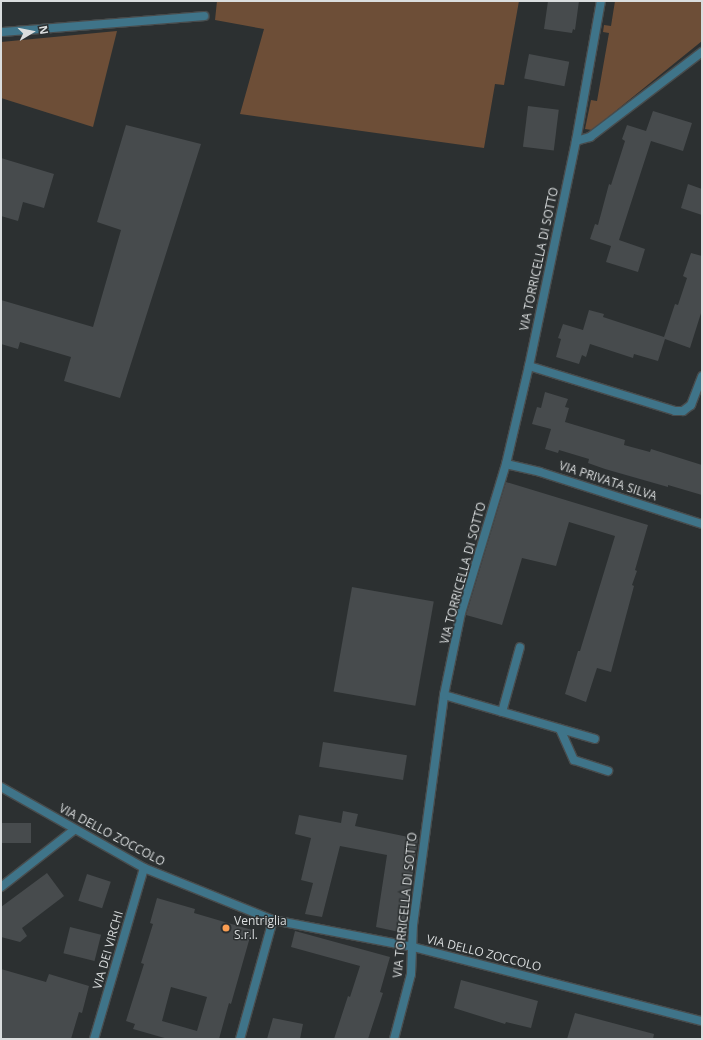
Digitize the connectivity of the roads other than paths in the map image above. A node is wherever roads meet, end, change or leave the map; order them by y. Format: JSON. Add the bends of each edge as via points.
{"nodes":[{"id":1,"x":602,"y":1,"type":"edge"},
{"id":2,"x":204,"y":16,"type":"dead end"},
{"id":3,"x":1,"y":32,"type":"edge"},
{"id":4,"x":702,"y":52,"type":"edge"},
{"id":5,"x":576,"y":141,"type":"junction"},
{"id":6,"x":529,"y":366,"type":"junction"},
{"id":7,"x":702,"y":376,"type":"edge"},
{"id":8,"x":506,"y":464,"type":"junction"},
{"id":9,"x":702,"y":524,"type":"edge"},
{"id":10,"x":520,"y":647,"type":"dead end"},
{"id":11,"x":444,"y":695,"type":"junction"},
{"id":12,"x":502,"y":712,"type":"junction"},
{"id":13,"x":560,"y":728,"type":"junction"},
{"id":14,"x":595,"y":739,"type":"dead end"},
{"id":15,"x":608,"y":771,"type":"dead end"},
{"id":16,"x":1,"y":787,"type":"edge"},
{"id":17,"x":74,"y":830,"type":"junction"},
{"id":18,"x":144,"y":868,"type":"junction"},
{"id":19,"x":1,"y":887,"type":"edge"},
{"id":20,"x":273,"y":920,"type":"junction"},
{"id":21,"x":413,"y":947,"type":"junction"},
{"id":22,"x":702,"y":1021,"type":"edge"},
{"id":23,"x":94,"y":1039,"type":"edge"},
{"id":24,"x":240,"y":1039,"type":"edge"},
{"id":25,"x":394,"y":1039,"type":"edge"}],
"edges":[{"from":1,"to":5,"type":"street","name":"VIA TORRICELLA DI SOTTO"},
{"from":2,"to":3,"type":"street"},
{"from":4,"to":5,"type":"street","via":[[590,137]]},
{"from":5,"to":6,"type":"street","name":"VIA TORRICELLA DI SOTTO"},
{"from":6,"to":7,"type":"street","via":[[675,411],[682,411],[691,405]]},
{"from":6,"to":8,"type":"street","name":"VIA TORRICELLA DI SOTTO"},
{"from":8,"to":9,"type":"street","name":"VIA PRIVATA SILVA","via":[[540,472]]},
{"from":8,"to":11,"type":"street","name":"VIA TORRICELLA DI SOTTO","via":[[462,613]]},
{"from":10,"to":12,"type":"street"},
{"from":11,"to":12,"type":"street"},
{"from":11,"to":21,"type":"street","name":"VIA TORRICELLA DI SOTTO","via":[[413,925]]},
{"from":12,"to":13,"type":"street"},
{"from":13,"to":14,"type":"street"},
{"from":13,"to":15,"type":"street","via":[[574,760]]},
{"from":16,"to":17,"type":"street","name":"VIA DELLO ZOCCOLO"},
{"from":17,"to":18,"type":"street","name":"VIA DELLO ZOCCOLO"},
{"from":17,"to":19,"type":"street"},
{"from":18,"to":20,"type":"street","name":"VIA DELLO ZOCCOLO"},
{"from":18,"to":23,"type":"street","name":"VIA DEI VIRCHI"},
{"from":20,"to":21,"type":"street","name":"VIA DELLO ZOCCOLO"},
{"from":20,"to":24,"type":"street"},
{"from":21,"to":22,"type":"street","name":"VIA DELLO ZOCCOLO"},
{"from":21,"to":25,"type":"street","name":"VIA TORRICELLA DI SOTTO","via":[[411,974]]}]}
